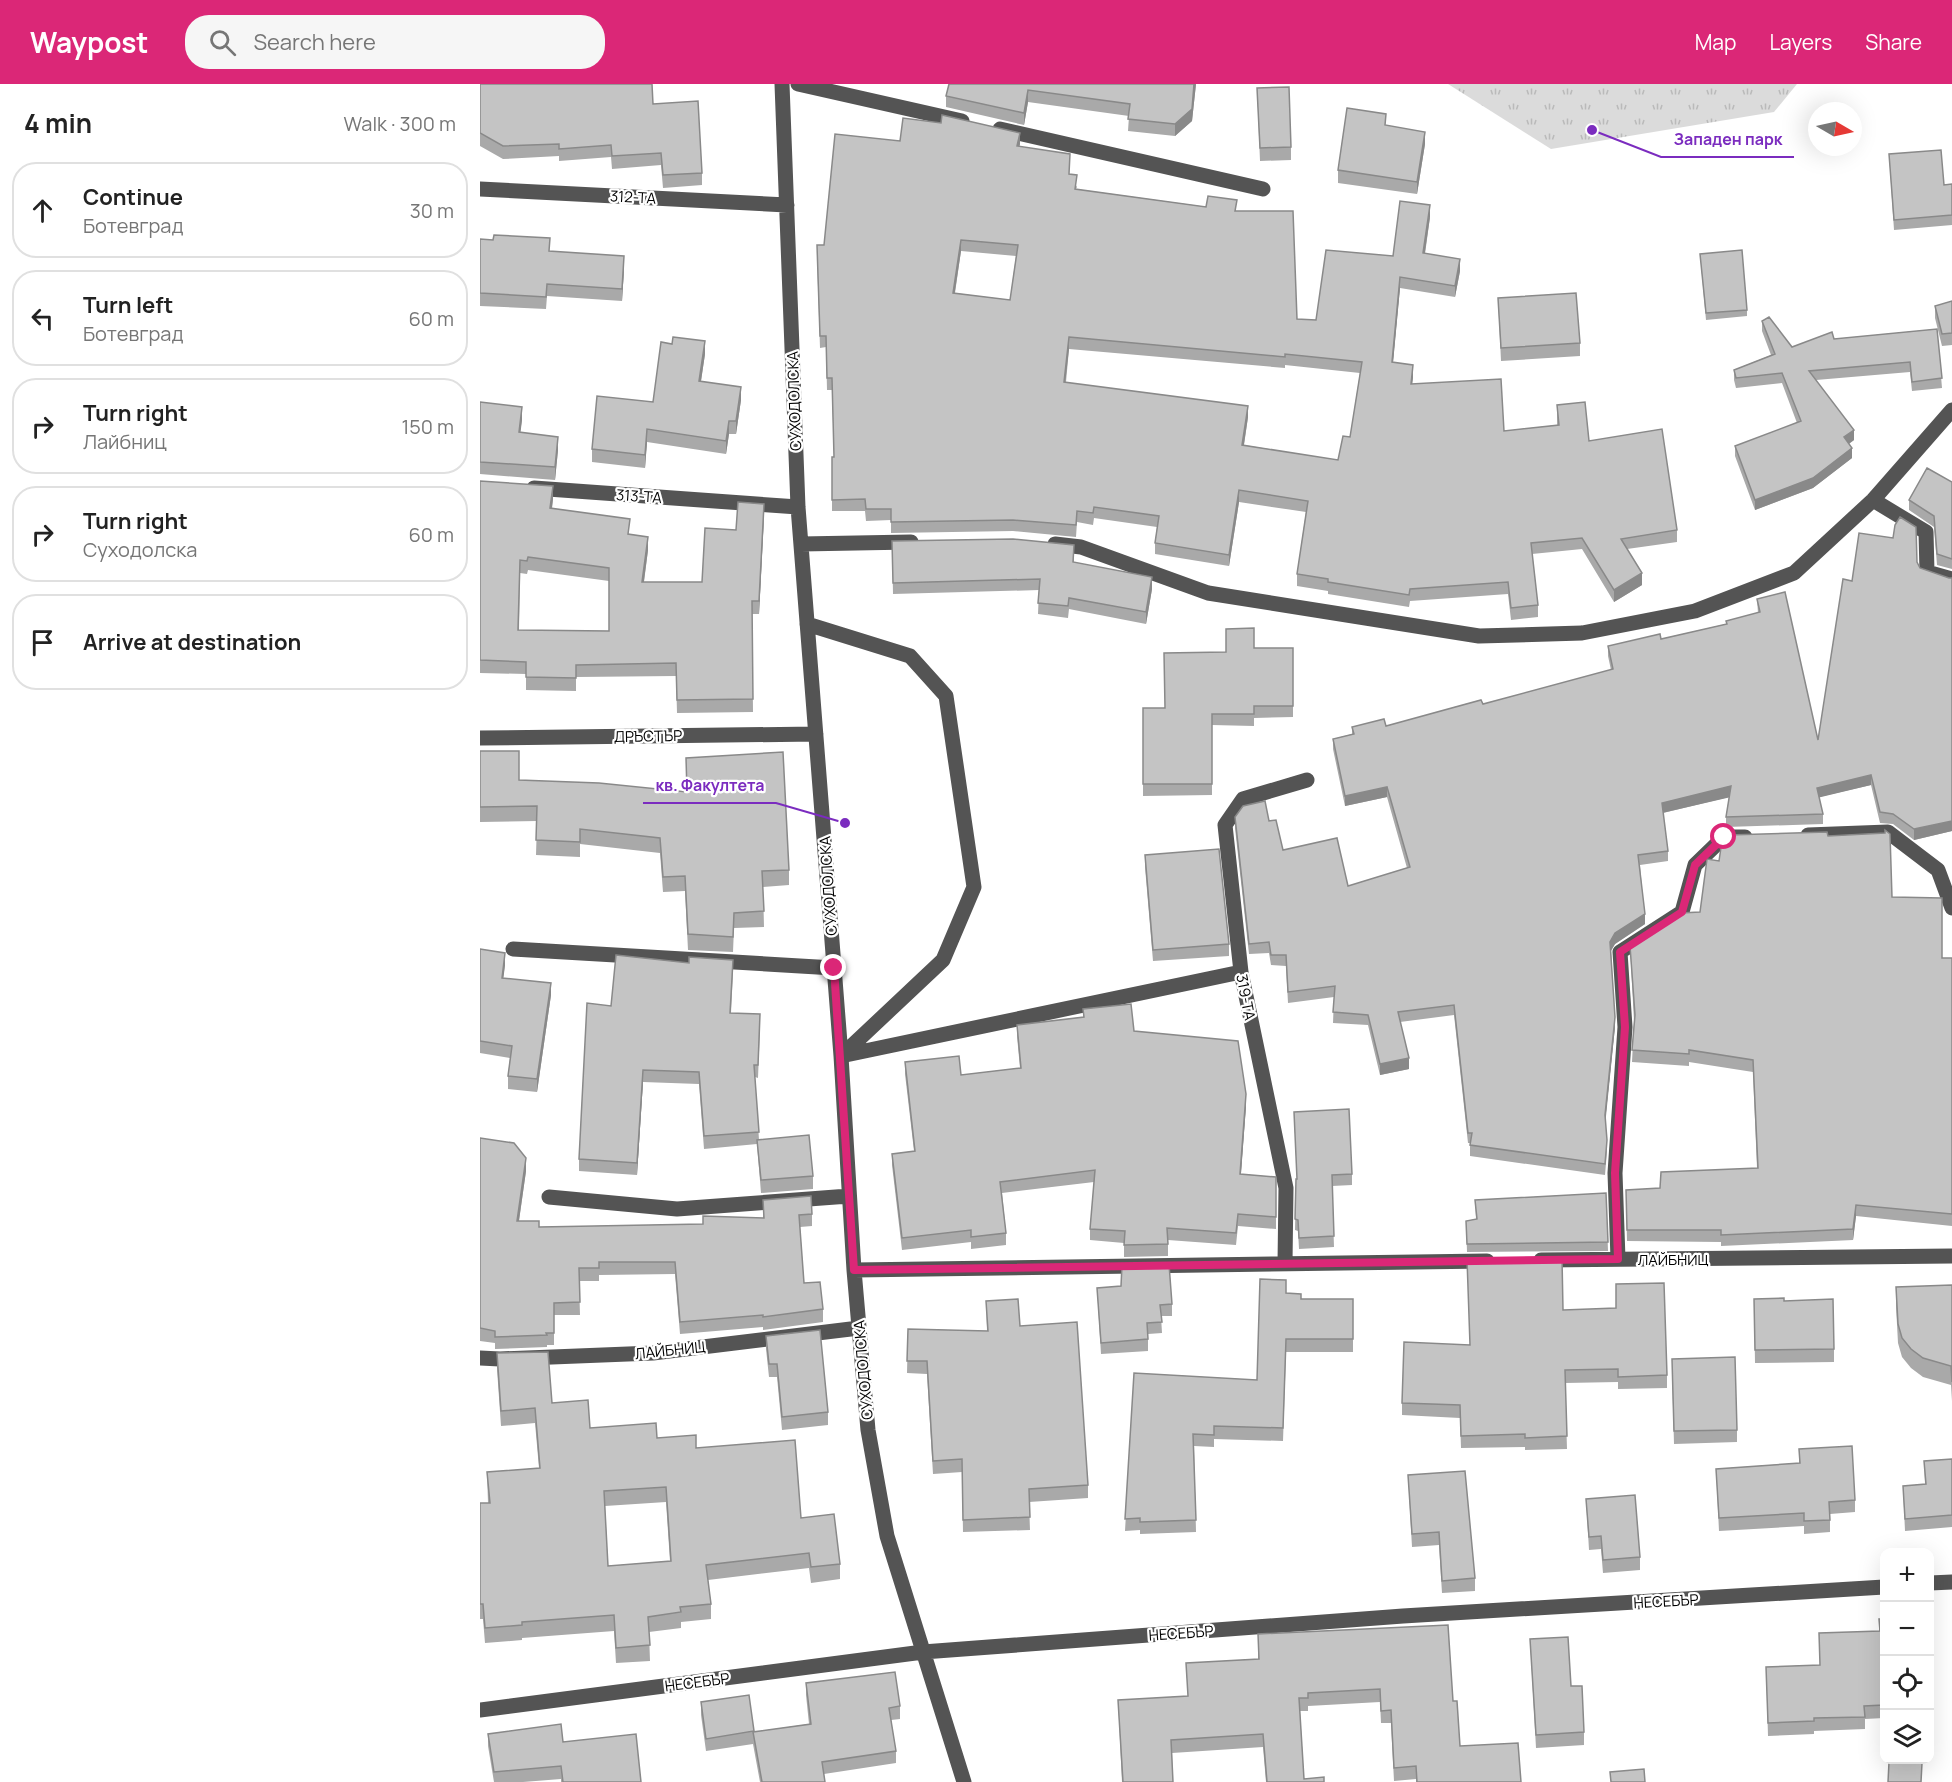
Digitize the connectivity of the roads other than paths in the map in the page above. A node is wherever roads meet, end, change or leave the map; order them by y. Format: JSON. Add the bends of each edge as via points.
{"nodes":[{"id":1,"x":782,"y":84,"type":"edge"},
{"id":2,"x":798,"y":84,"type":"edge"},
{"id":3,"x":480,"y":189,"type":"edge"},
{"id":4,"x":1263,"y":189,"type":"dead end"},
{"id":5,"x":787,"y":205,"type":"junction"},
{"id":6,"x":1952,"y":410,"type":"edge"},
{"id":7,"x":515,"y":487,"type":"edge"},
{"id":8,"x":1873,"y":500,"type":"junction"},
{"id":9,"x":798,"y":507,"type":"junction"},
{"id":10,"x":930,"y":542,"type":"edge"},
{"id":11,"x":1035,"y":543,"type":"edge"},
{"id":12,"x":801,"y":544,"type":"junction"},
{"id":13,"x":1952,"y":579,"type":"edge"},
{"id":14,"x":807,"y":624,"type":"junction"},
{"id":15,"x":816,"y":734,"type":"junction"},
{"id":16,"x":480,"y":738,"type":"edge"},
{"id":17,"x":1306,"y":780,"type":"dead end"},
{"id":18,"x":1794,"y":835,"type":"edge"},
{"id":19,"x":1759,"y":836,"type":"edge"},
{"id":20,"x":1952,"y":908,"type":"edge"},
{"id":21,"x":513,"y":949,"type":"dead end"},
{"id":22,"x":834,"y":968,"type":"junction"},
{"id":23,"x":1241,"y":972,"type":"junction"},
{"id":24,"x":841,"y":1056,"type":"junction"},
{"id":25,"x":849,"y":1196,"type":"junction"},
{"id":26,"x":549,"y":1197,"type":"dead end"},
{"id":27,"x":1952,"y":1256,"type":"edge"},
{"id":28,"x":1618,"y":1259,"type":"junction"},
{"id":29,"x":1523,"y":1260,"type":"edge"},
{"id":30,"x":1499,"y":1261,"type":"edge"},
{"id":31,"x":1285,"y":1263,"type":"junction"},
{"id":32,"x":854,"y":1270,"type":"junction"},
{"id":33,"x":859,"y":1328,"type":"junction"},
{"id":34,"x":480,"y":1358,"type":"edge"},
{"id":35,"x":1952,"y":1582,"type":"edge"},
{"id":36,"x":1934,"y":1583,"type":"edge"},
{"id":37,"x":1880,"y":1587,"type":"edge"},
{"id":38,"x":923,"y":1652,"type":"junction"},
{"id":39,"x":480,"y":1710,"type":"edge"},
{"id":40,"x":964,"y":1782,"type":"edge"}],
"edges":[{"from":1,"to":5,"type":"street","name":"СУХОДОЛСКА"},
{"from":2,"to":4,"type":"street"},
{"from":3,"to":5,"type":"street","name":"312-ТА"},
{"from":5,"to":9,"type":"street","name":"СУХОДОЛСКА"},
{"from":6,"to":8,"type":"street"},
{"from":7,"to":9,"type":"street","name":"313-ТА"},
{"from":8,"to":11,"type":"street","via":[[1794,573],[1695,611],[1582,633],[1479,636],[1208,593],[1081,546]]},
{"from":8,"to":13,"type":"street","via":[[1926,532],[1927,572]]},
{"from":9,"to":12,"type":"street","name":"СУХОДОЛСКА"},
{"from":10,"to":12,"type":"street"},
{"from":12,"to":14,"type":"street","name":"СУХОДОЛСКА"},
{"from":14,"to":15,"type":"street","name":"СУХОДОЛСКА"},
{"from":14,"to":24,"type":"street","via":[[910,656],[946,696],[974,887],[943,960]]},
{"from":15,"to":16,"type":"street","name":"ДРЪСТЪР"},
{"from":15,"to":22,"type":"street","name":"СУХОДОЛСКА"},
{"from":17,"to":23,"type":"street","name":"319-ТА","via":[[1243,799],[1225,825]]},
{"from":18,"to":20,"type":"street","via":[[1888,832],[1938,870]]},
{"from":19,"to":28,"type":"street","via":[[1724,837],[1695,865],[1682,912],[1620,952],[1625,1027],[1615,1173]]},
{"from":21,"to":22,"type":"street"},
{"from":22,"to":24,"type":"street","name":"СУХОДОЛСКА"},
{"from":23,"to":24,"type":"street"},
{"from":23,"to":31,"type":"street","name":"319-ТА","via":[[1286,1188]]},
{"from":24,"to":25,"type":"street","name":"СУХОДОЛСКА"},
{"from":25,"to":26,"type":"street","via":[[677,1209]]},
{"from":25,"to":32,"type":"street","name":"СУХОДОЛСКА"},
{"from":27,"to":28,"type":"street","name":"ЛАЙБНИЦ"},
{"from":28,"to":29,"type":"street","name":"ЛАЙБНИЦ"},
{"from":30,"to":31,"type":"street"},
{"from":31,"to":32,"type":"street"},
{"from":32,"to":33,"type":"street","name":"СУХОДОЛСКА"},
{"from":33,"to":34,"type":"street","name":"ЛАЙБНИЦ","via":[[652,1353]]},
{"from":33,"to":38,"type":"street","name":"СУХОДОЛСКА","via":[[868,1430],[887,1536]]},
{"from":35,"to":36,"type":"street"},
{"from":37,"to":38,"type":"street","name":"НЕСЕБЪР","via":[[1403,1616]]},
{"from":38,"to":39,"type":"street","name":"НЕСЕБЪР"},
{"from":38,"to":40,"type":"street","name":"СУХОДОЛСКА"}]}
